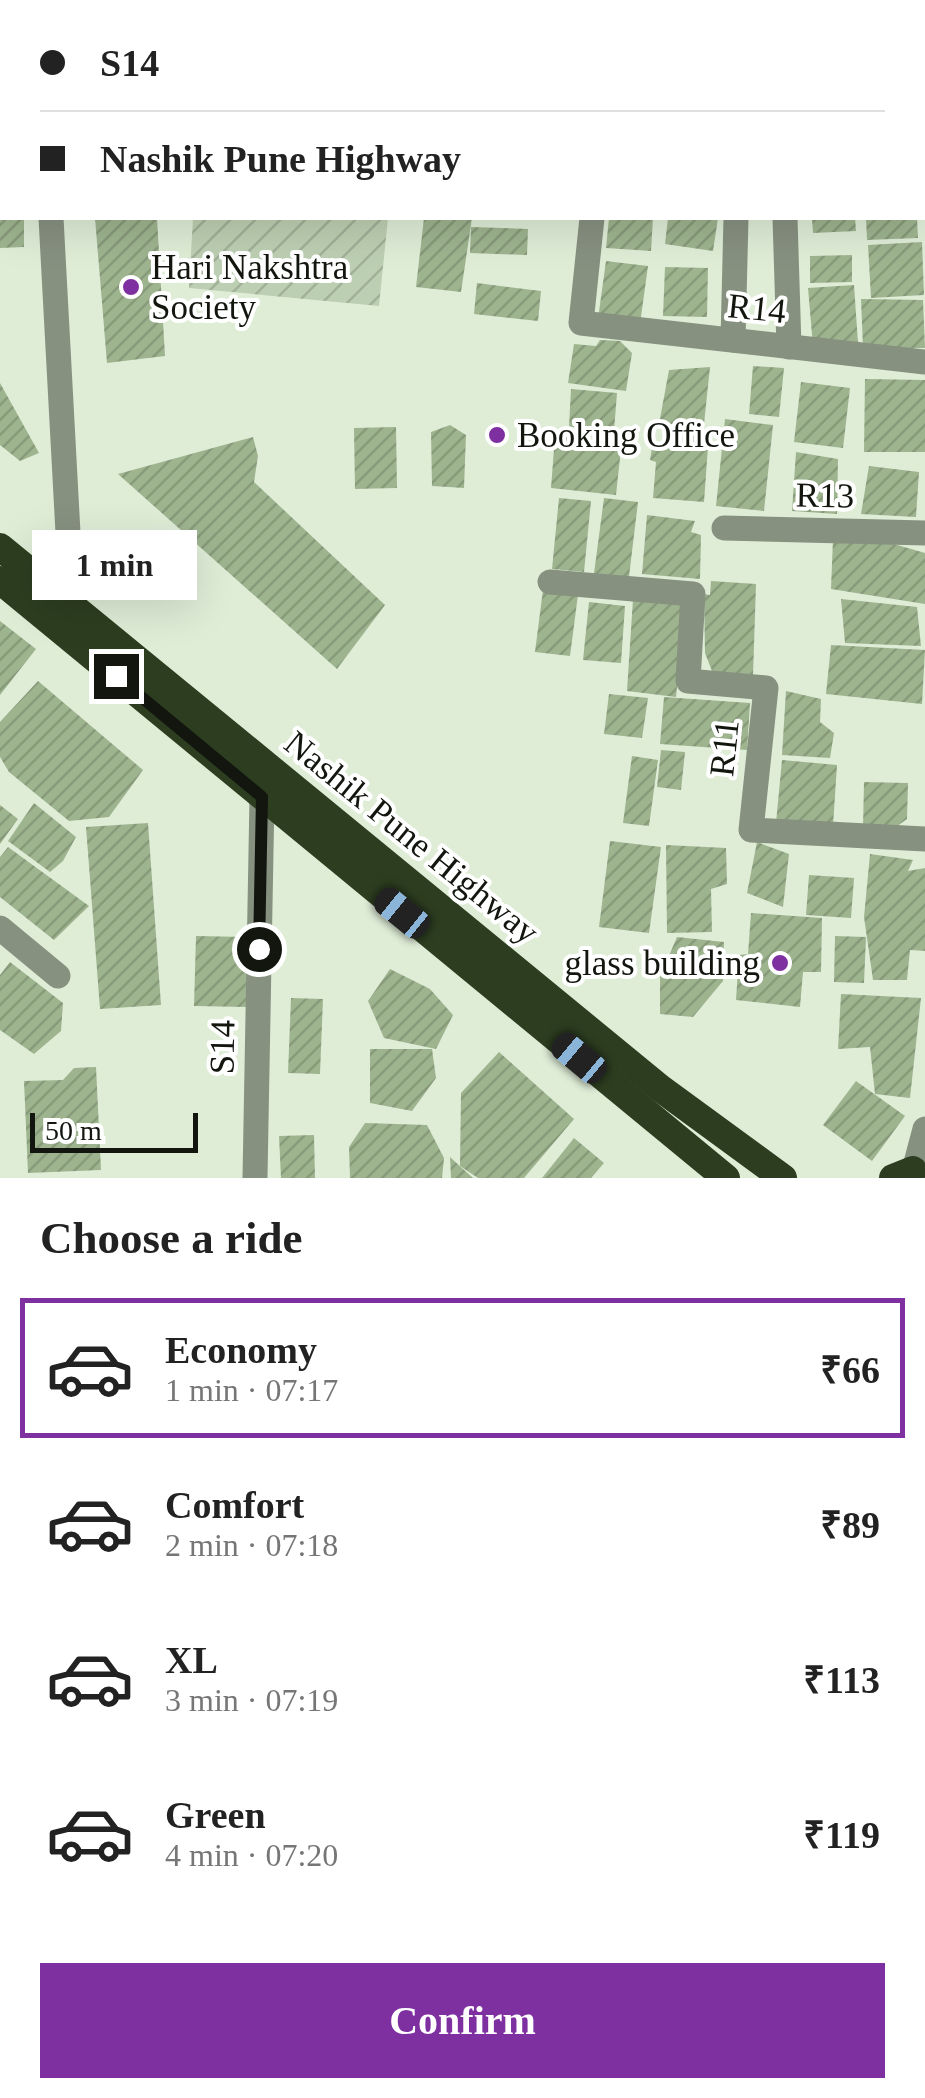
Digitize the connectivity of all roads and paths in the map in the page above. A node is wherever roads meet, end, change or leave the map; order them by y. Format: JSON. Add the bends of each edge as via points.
{"nodes":[{"id":1,"x":51,"y":220,"type":"edge"},
{"id":2,"x":592,"y":220,"type":"edge"},
{"id":3,"x":736,"y":220,"type":"edge"},
{"id":4,"x":785,"y":220,"type":"edge"},
{"id":5,"x":733,"y":340,"type":"junction"},
{"id":6,"x":788,"y":347,"type":"junction"},
{"id":7,"x":925,"y":362,"type":"edge"},
{"id":8,"x":724,"y":528,"type":"dead end"},
{"id":9,"x":925,"y":533,"type":"edge"},
{"id":10,"x":0,"y":547,"type":"edge"},
{"id":11,"x":0,"y":580,"type":"edge"},
{"id":12,"x":550,"y":582,"type":"dead end"},
{"id":13,"x":72,"y":607,"type":"junction"},
{"id":14,"x":262,"y":797,"type":"junction"},
{"id":15,"x":925,"y":838,"type":"edge"},
{"id":16,"x":0,"y":928,"type":"edge"},
{"id":17,"x":58,"y":976,"type":"dead end"},
{"id":18,"x":925,"y":1131,"type":"edge"},
{"id":19,"x":906,"y":1175,"type":"edge"},
{"id":20,"x":255,"y":1178,"type":"edge"},
{"id":21,"x":726,"y":1178,"type":"edge"},
{"id":22,"x":782,"y":1178,"type":"edge"}],
"edges":[{"from":1,"to":13,"type":"street"},
{"from":2,"to":5,"type":"street","name":"R14","via":[[581,324]]},
{"from":3,"to":5,"type":"street"},
{"from":4,"to":6,"type":"street"},
{"from":5,"to":6,"type":"street","name":"R14"},
{"from":6,"to":7,"type":"street","name":"R14"},
{"from":8,"to":9,"type":"street","name":"R13"},
{"from":10,"to":13,"type":"highway","name":"Nashik Pune Highway"},
{"from":11,"to":14,"type":"highway","name":"Nashik Pune Highway"},
{"from":12,"to":15,"type":"street","name":"R11","via":[[693,594],[688,681],[766,688],[751,830]]},
{"from":13,"to":22,"type":"highway","name":"Nashik Pune Highway","via":[[660,1088]]},
{"from":14,"to":20,"type":"street","name":"S14"},
{"from":14,"to":21,"type":"highway","name":"Nashik Pune Highway"},
{"from":16,"to":17,"type":"street"},
{"from":18,"to":19,"type":"street"}]}
